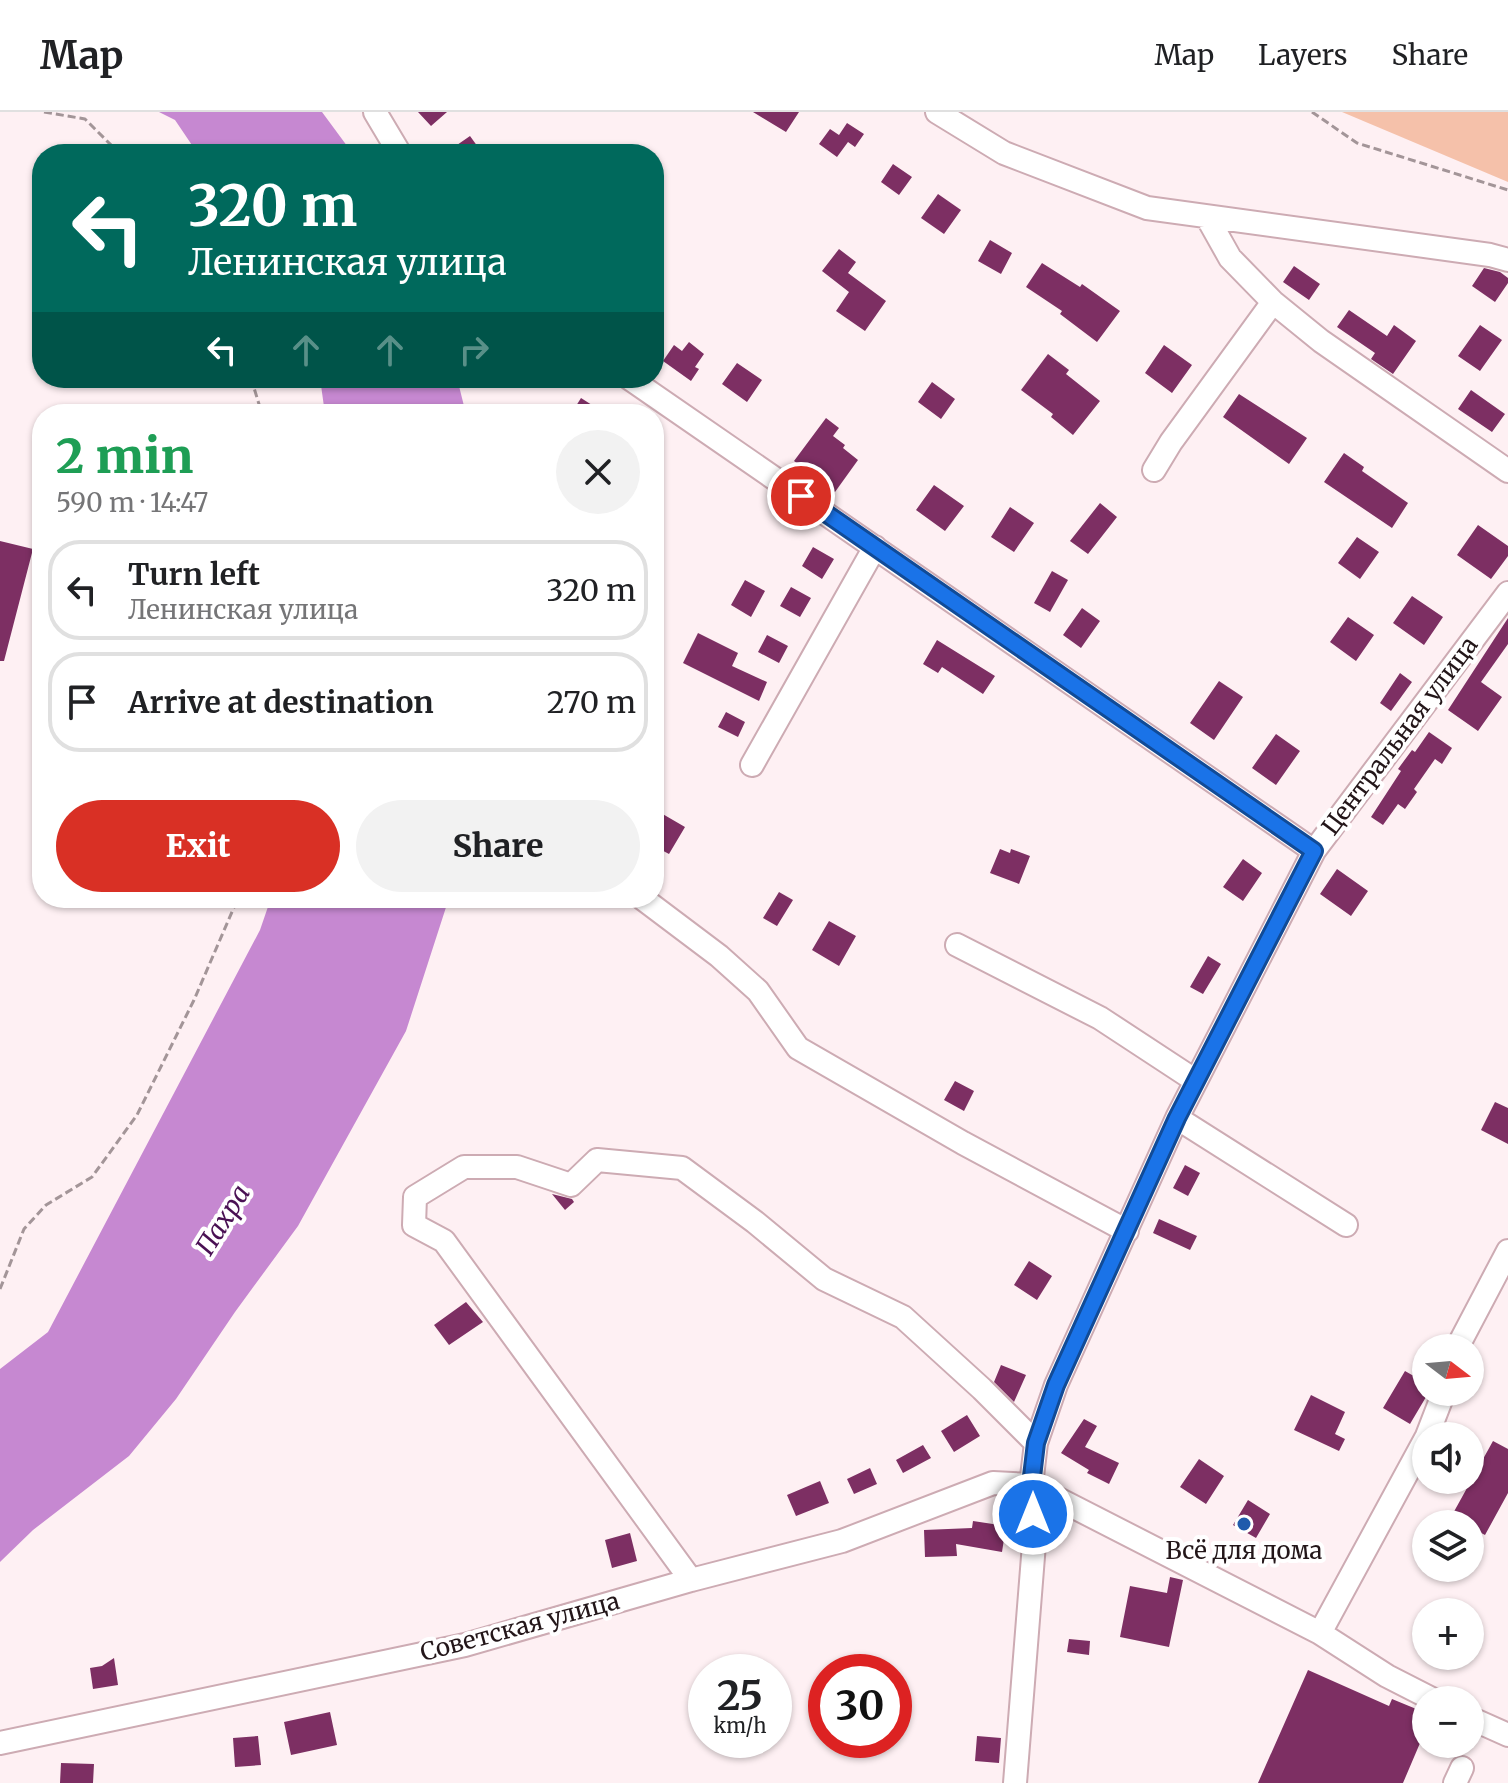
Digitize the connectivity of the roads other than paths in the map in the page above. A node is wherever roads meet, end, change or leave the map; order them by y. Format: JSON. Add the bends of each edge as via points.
{"nodes":[{"id":1,"x":375,"y":112,"type":"edge"},
{"id":2,"x":937,"y":112,"type":"edge"},
{"id":3,"x":394,"y":144,"type":"edge"},
{"id":4,"x":1207,"y":217,"type":"junction"},
{"id":5,"x":1508,"y":260,"type":"edge"},
{"id":6,"x":1273,"y":302,"type":"junction"},
{"id":7,"x":644,"y":388,"type":"edge"},
{"id":8,"x":1154,"y":470,"type":"dead end"},
{"id":9,"x":1508,"y":471,"type":"edge"},
{"id":10,"x":875,"y":547,"type":"junction"},
{"id":11,"x":1508,"y":593,"type":"edge"},
{"id":12,"x":752,"y":765,"type":"dead end"},
{"id":13,"x":1314,"y":851,"type":"junction"},
{"id":14,"x":655,"y":908,"type":"edge"},
{"id":15,"x":957,"y":945,"type":"dead end"},
{"id":16,"x":1196,"y":1081,"type":"junction"},
{"id":17,"x":1177,"y":1118,"type":"junction"},
{"id":18,"x":1346,"y":1225,"type":"dead end"},
{"id":19,"x":1127,"y":1231,"type":"junction"},
{"id":20,"x":1508,"y":1251,"type":"edge"},
{"id":21,"x":1464,"y":1334,"type":"edge"},
{"id":22,"x":1036,"y":1443,"type":"junction"},
{"id":23,"x":1412,"y":1468,"type":"edge"},
{"id":24,"x":1031,"y":1485,"type":"junction"},
{"id":25,"x":691,"y":1580,"type":"junction"},
{"id":26,"x":1342,"y":1618,"type":"dead end"},
{"id":27,"x":1320,"y":1633,"type":"junction"},
{"id":28,"x":1412,"y":1689,"type":"edge"},
{"id":29,"x":1484,"y":1723,"type":"edge"},
{"id":30,"x":1506,"y":1731,"type":"edge"},
{"id":31,"x":0,"y":1743,"type":"edge"},
{"id":32,"x":1015,"y":1783,"type":"edge"}],
"edges":[{"from":1,"to":3,"type":"street"},
{"from":2,"to":4,"type":"street","via":[[1032,164],[1147,208]]},
{"from":4,"to":5,"type":"street"},
{"from":4,"to":6,"type":"street","via":[[1230,258]]},
{"from":6,"to":8,"type":"street"},
{"from":6,"to":9,"type":"street"},
{"from":7,"to":10,"type":"street"},
{"from":10,"to":12,"type":"street"},
{"from":10,"to":13,"type":"street"},
{"from":11,"to":13,"type":"street","name":"Центральная улица"},
{"from":13,"to":16,"type":"street","name":"Центральная улица"},
{"from":14,"to":19,"type":"street","via":[[758,991],[798,1048]]},
{"from":15,"to":16,"type":"street","via":[[1100,1018]]},
{"from":16,"to":17,"type":"street","name":"Центральная улица"},
{"from":17,"to":18,"type":"street"},
{"from":17,"to":19,"type":"street","name":"Центральная улица"},
{"from":19,"to":22,"type":"street","name":"Центральная улица","via":[[1056,1385]]},
{"from":20,"to":21,"type":"street"},
{"from":22,"to":24,"type":"street","name":"Центральная улица"},
{"from":22,"to":25,"type":"street","via":[[903,1317],[824,1279],[682,1168],[597,1160],[571,1185],[517,1167],[464,1167],[415,1197],[414,1225],[444,1241]]},
{"from":23,"to":27,"type":"street"},
{"from":24,"to":25,"type":"street","name":"Советская улица","via":[[993,1483],[842,1541]]},
{"from":24,"to":27,"type":"street"},
{"from":24,"to":32,"type":"street","name":"Центральная улица","via":[[1034,1544]]},
{"from":25,"to":31,"type":"street","name":"Советская улица","via":[[465,1645]]},
{"from":26,"to":27,"type":"street"},
{"from":27,"to":28,"type":"street"},
{"from":29,"to":30,"type":"street"}]}
